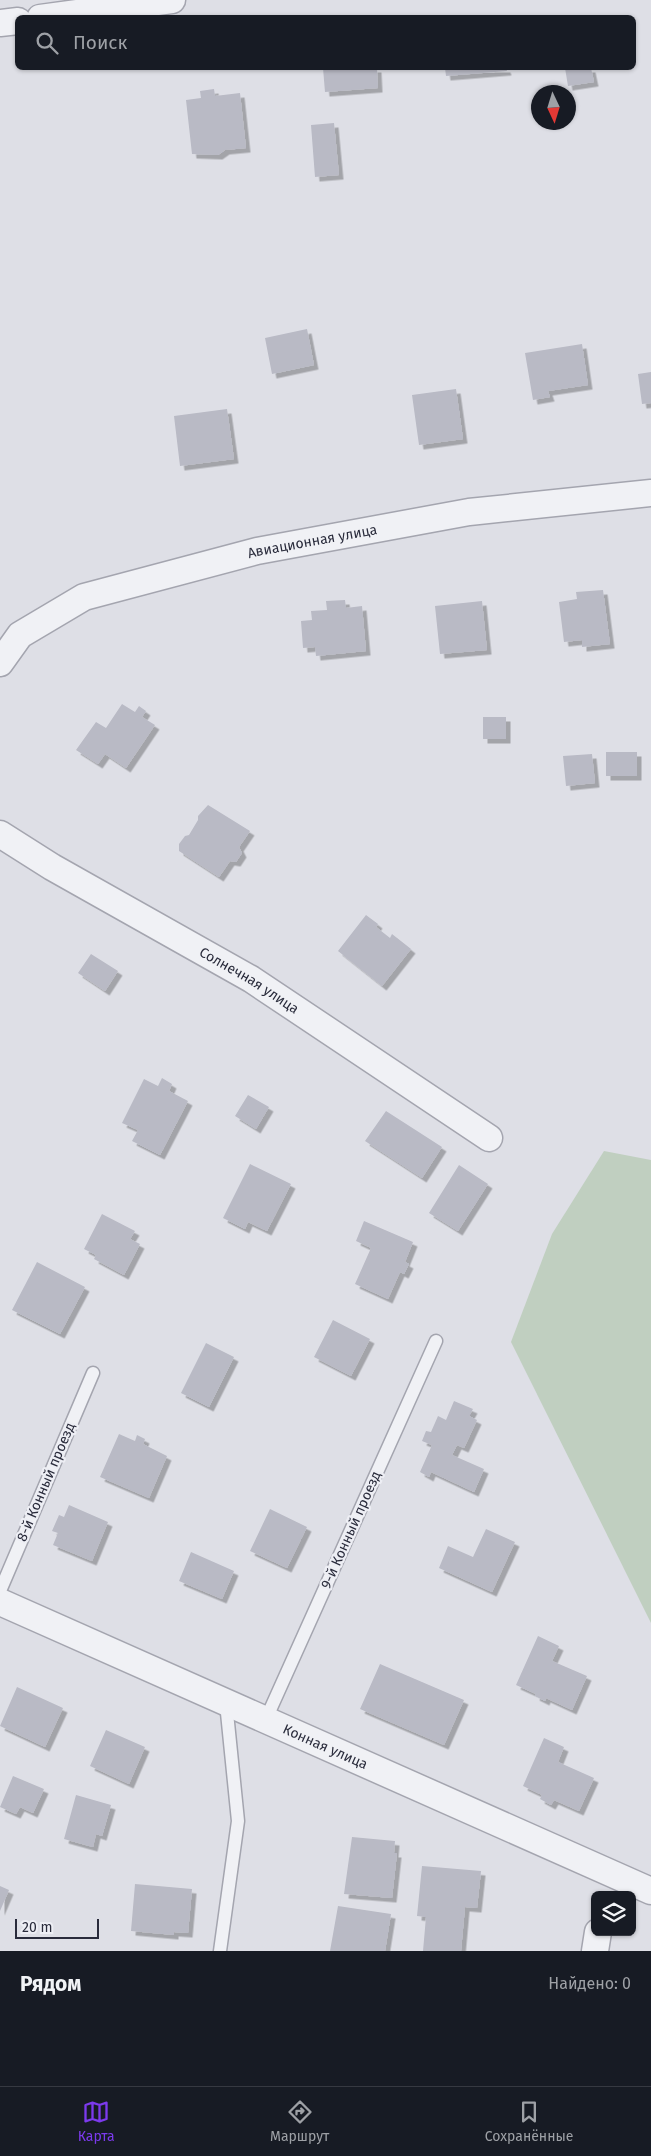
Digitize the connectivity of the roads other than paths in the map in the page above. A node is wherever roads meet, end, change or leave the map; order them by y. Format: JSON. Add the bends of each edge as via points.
{"nodes":[{"id":1,"x":172,"y":0,"type":"edge"},
{"id":2,"x":62,"y":15,"type":"edge"},
{"id":3,"x":15,"y":20,"type":"edge"},
{"id":4,"x":0,"y":23,"type":"edge"},
{"id":5,"x":651,"y":493,"type":"edge"},
{"id":6,"x":0,"y":662,"type":"edge"},
{"id":7,"x":0,"y":834,"type":"edge"},
{"id":8,"x":489,"y":1138,"type":"dead end"},
{"id":9,"x":436,"y":1340,"type":"dead end"},
{"id":10,"x":93,"y":1373,"type":"dead end"},
{"id":11,"x":0,"y":1591,"type":"edge"},
{"id":12,"x":0,"y":1602,"type":"edge"},
{"id":13,"x":226,"y":1704,"type":"junction"},
{"id":14,"x":266,"y":1720,"type":"junction"},
{"id":15,"x":606,"y":1883,"type":"edge"},
{"id":16,"x":651,"y":1891,"type":"edge"},
{"id":17,"x":597,"y":1936,"type":"edge"},
{"id":18,"x":220,"y":1951,"type":"edge"},
{"id":19,"x":595,"y":1951,"type":"edge"}],
"edges":[{"from":1,"to":2,"type":"street"},
{"from":3,"to":4,"type":"street"},
{"from":5,"to":6,"type":"street","name":"Авиационная улица","via":[[469,512],[238,556],[84,597],[20,636]]},
{"from":7,"to":8,"type":"street","name":"Солнечная улица","via":[[52,867],[251,979]]},
{"from":9,"to":14,"type":"lane","name":"9-й Конный проезд"},
{"from":10,"to":11,"type":"lane","name":"8-й Конный проезд"},
{"from":12,"to":13,"type":"street","name":"Конная улица"},
{"from":13,"to":14,"type":"street","name":"Конная улица"},
{"from":13,"to":18,"type":"lane","via":[[238,1821]]},
{"from":14,"to":15,"type":"street","name":"Конная улица"},
{"from":15,"to":16,"type":"street","name":"Конная улица"},
{"from":17,"to":19,"type":"street"}]}
